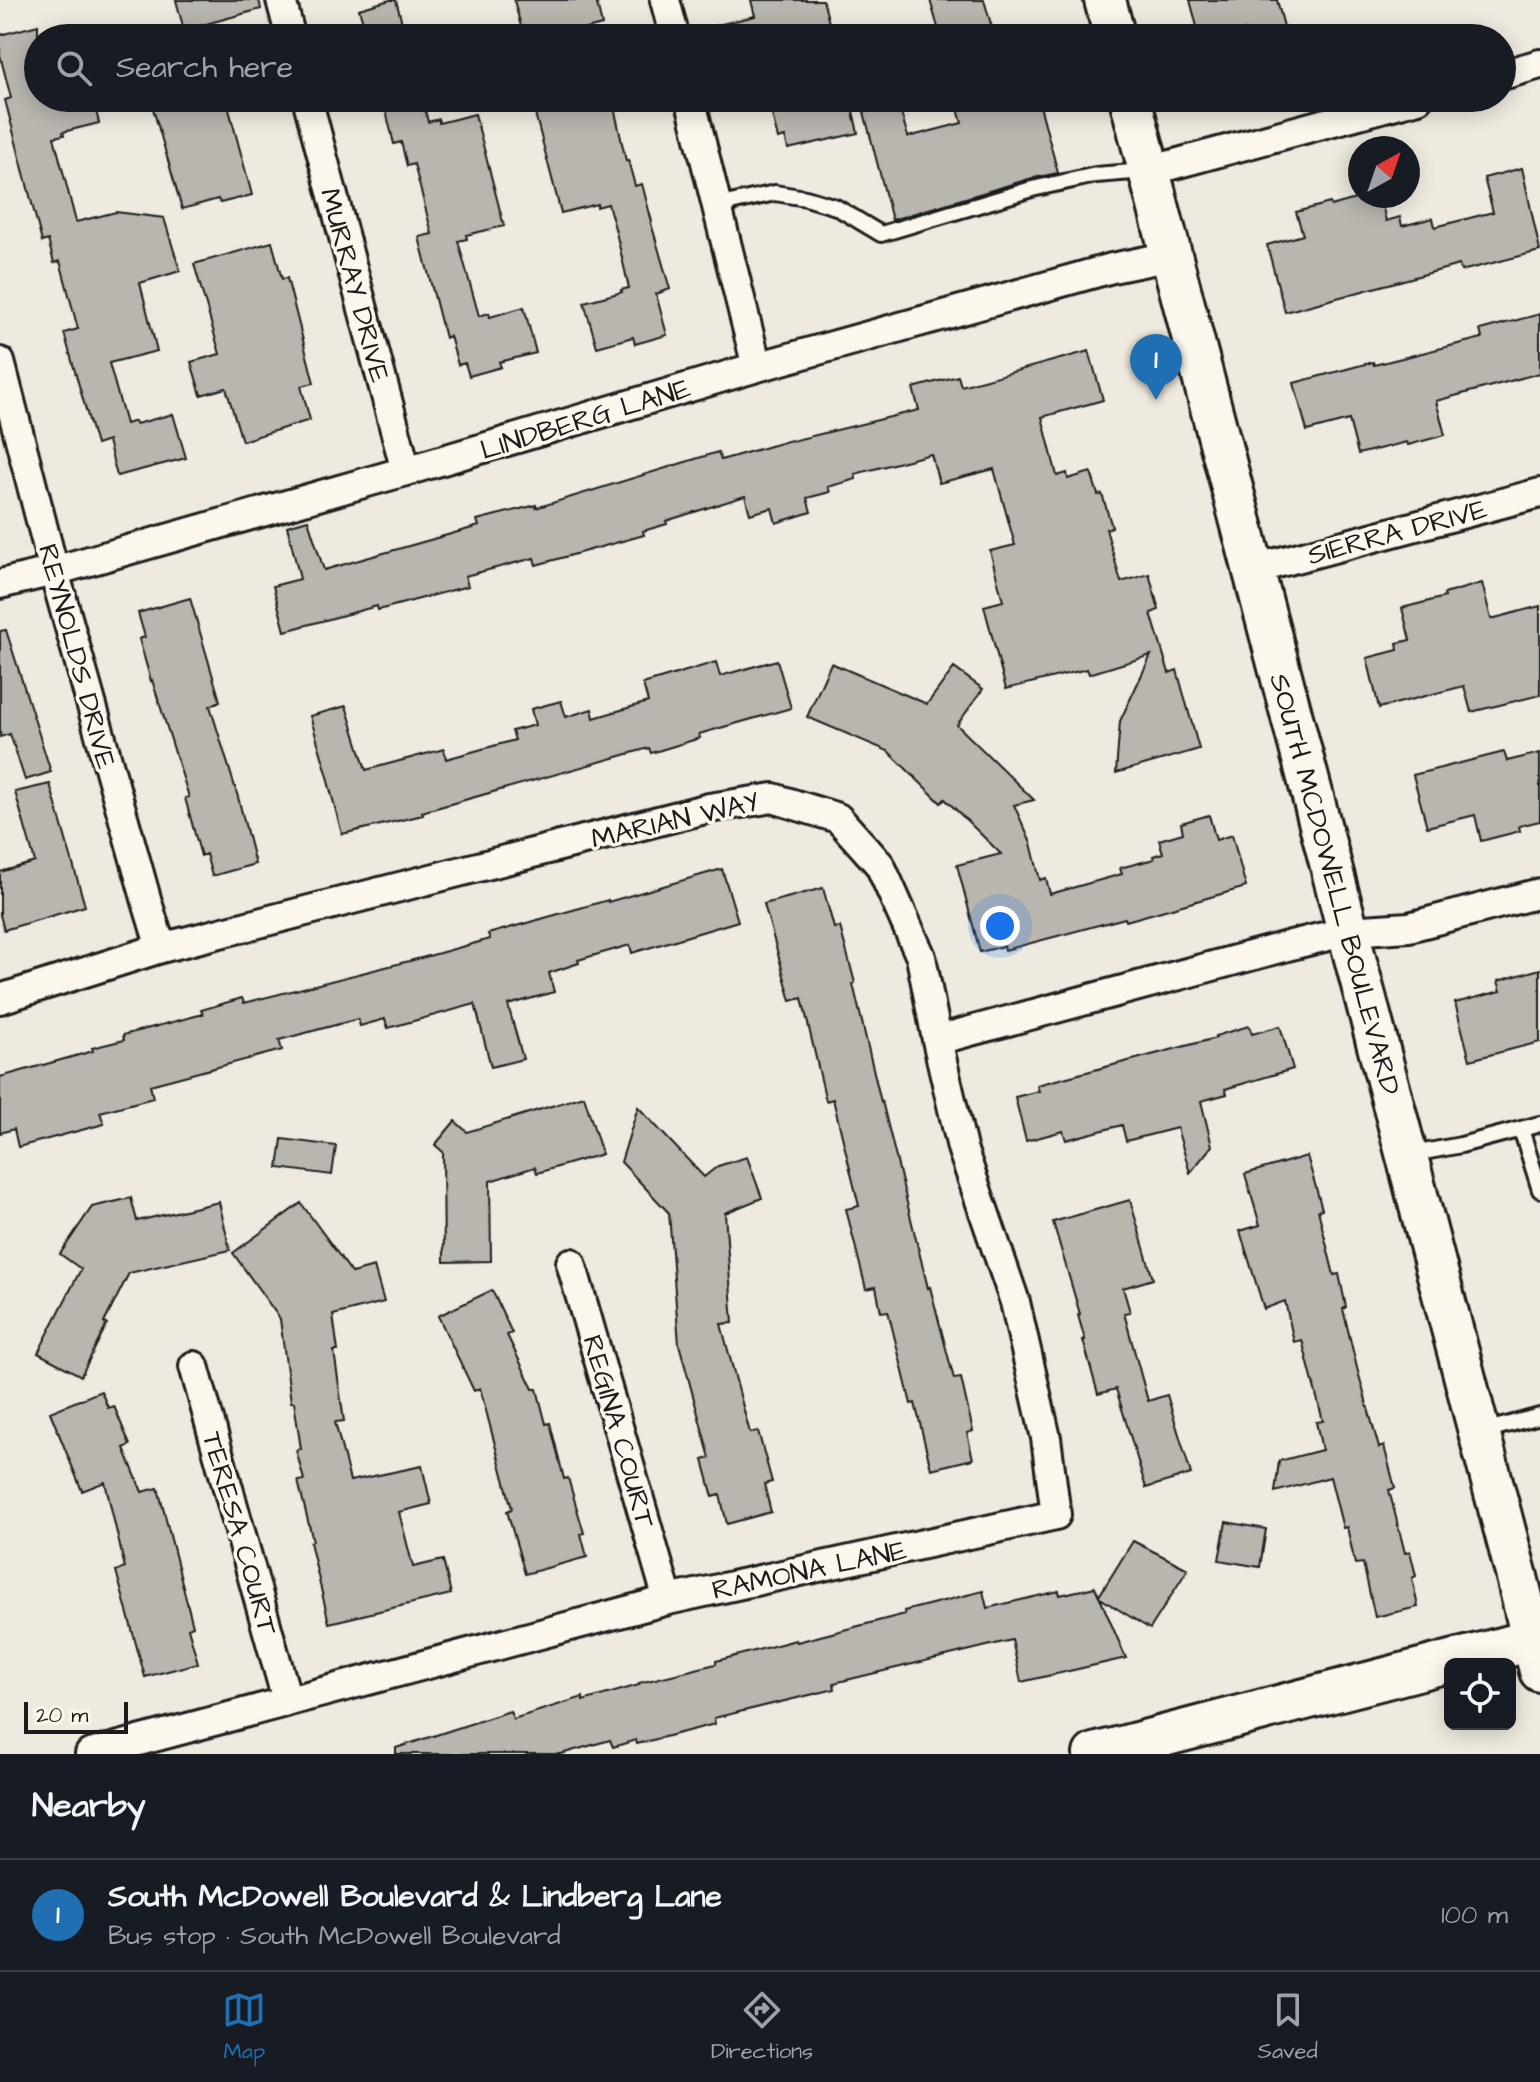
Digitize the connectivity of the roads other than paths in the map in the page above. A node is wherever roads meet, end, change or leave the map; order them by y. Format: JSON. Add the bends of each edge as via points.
{"nodes":[{"id":1,"x":281,"y":0,"type":"edge"},
{"id":2,"x":665,"y":0,"type":"edge"},
{"id":3,"x":1105,"y":0,"type":"edge"},
{"id":4,"x":287,"y":24,"type":"edge"},
{"id":5,"x":671,"y":24,"type":"edge"},
{"id":6,"x":1111,"y":24,"type":"edge"},
{"id":7,"x":1540,"y":64,"type":"edge"},
{"id":8,"x":1516,"y":71,"type":"edge"},
{"id":9,"x":311,"y":112,"type":"edge"},
{"id":10,"x":694,"y":112,"type":"edge"},
{"id":11,"x":1134,"y":112,"type":"edge"},
{"id":12,"x":1366,"y":112,"type":"edge"},
{"id":13,"x":1149,"y":171,"type":"junction"},
{"id":14,"x":717,"y":206,"type":"junction"},
{"id":15,"x":1171,"y":256,"type":"junction"},
{"id":16,"x":0,"y":362,"type":"edge"},
{"id":17,"x":757,"y":367,"type":"junction"},
{"id":18,"x":406,"y":471,"type":"junction"},
{"id":19,"x":1540,"y":493,"type":"edge"},
{"id":20,"x":1254,"y":569,"type":"junction"},
{"id":21,"x":54,"y":571,"type":"junction"},
{"id":22,"x":0,"y":584,"type":"edge"},
{"id":23,"x":1540,"y":893,"type":"edge"},
{"id":24,"x":1348,"y":931,"type":"junction"},
{"id":25,"x":161,"y":948,"type":"junction"},
{"id":26,"x":0,"y":999,"type":"edge"},
{"id":27,"x":937,"y":1040,"type":"junction"},
{"id":28,"x":1540,"y":1124,"type":"edge"},
{"id":29,"x":1521,"y":1129,"type":"junction"},
{"id":30,"x":1407,"y":1155,"type":"junction"},
{"id":31,"x":1540,"y":1190,"type":"edge"},
{"id":32,"x":571,"y":1263,"type":"dead end"},
{"id":33,"x":194,"y":1366,"type":"dead end"},
{"id":34,"x":1540,"y":1416,"type":"edge"},
{"id":35,"x":1480,"y":1433,"type":"junction"},
{"id":36,"x":668,"y":1600,"type":"junction"},
{"id":37,"x":1538,"y":1650,"type":"edge"},
{"id":38,"x":287,"y":1700,"type":"junction"},
{"id":39,"x":90,"y":1754,"type":"edge"},
{"id":40,"x":1094,"y":1754,"type":"edge"}],
"edges":[{"from":1,"to":4,"type":"street"},
{"from":2,"to":5,"type":"street"},
{"from":3,"to":6,"type":"main road"},
{"from":7,"to":8,"type":"street"},
{"from":9,"to":18,"type":"street","name":"MURRAY DRIVE"},
{"from":10,"to":14,"type":"street"},
{"from":11,"to":13,"type":"main road","name":"SOUTH MCDOWELL BOULEVARD"},
{"from":12,"to":13,"type":"street"},
{"from":13,"to":14,"type":"lane","via":[[1096,175],[1032,189],[881,234],[836,207],[806,198],[775,193]]},
{"from":13,"to":15,"type":"main road","name":"SOUTH MCDOWELL BOULEVARD"},
{"from":14,"to":17,"type":"street"},
{"from":15,"to":17,"type":"street","name":"LINDBERG LANE"},
{"from":15,"to":20,"type":"main road","name":"SOUTH MCDOWELL BOULEVARD"},
{"from":16,"to":21,"type":"street","name":"REYNOLDS DRIVE"},
{"from":17,"to":18,"type":"street","name":"LINDBERG LANE"},
{"from":18,"to":21,"type":"street","name":"LINDBERG LANE"},
{"from":19,"to":20,"type":"street","name":"SIERRA DRIVE"},
{"from":20,"to":24,"type":"main road","name":"SOUTH MCDOWELL BOULEVARD"},
{"from":21,"to":22,"type":"street","name":"LINDBERG LANE"},
{"from":21,"to":25,"type":"street","name":"REYNOLDS DRIVE"},
{"from":23,"to":24,"type":"street","via":[[1409,927]]},
{"from":24,"to":27,"type":"street"},
{"from":24,"to":30,"type":"main road","name":"SOUTH MCDOWELL BOULEVARD"},
{"from":25,"to":26,"type":"street","name":"MARIAN WAY"},
{"from":25,"to":27,"type":"street","name":"MARIAN WAY","via":[[709,808],[773,798],[838,818],[880,865],[921,957]]},
{"from":27,"to":36,"type":"street","name":"RAMONA LANE","via":[[962,1148],[1015,1302],[1046,1438],[1056,1515]]},
{"from":28,"to":29,"type":"lane"},
{"from":29,"to":30,"type":"lane"},
{"from":29,"to":31,"type":"lane"},
{"from":30,"to":35,"type":"main road","name":"SOUTH MCDOWELL BOULEVARD"},
{"from":32,"to":36,"type":"street","name":"REGINA COURT"},
{"from":33,"to":38,"type":"street","name":"TERESA COURT"},
{"from":34,"to":35,"type":"lane"},
{"from":35,"to":37,"type":"main road","name":"SOUTH MCDOWELL BOULEVARD"},
{"from":36,"to":38,"type":"street","name":"RAMONA LANE"},
{"from":37,"to":40,"type":"main road"},
{"from":38,"to":39,"type":"street","name":"RAMONA LANE"}]}
